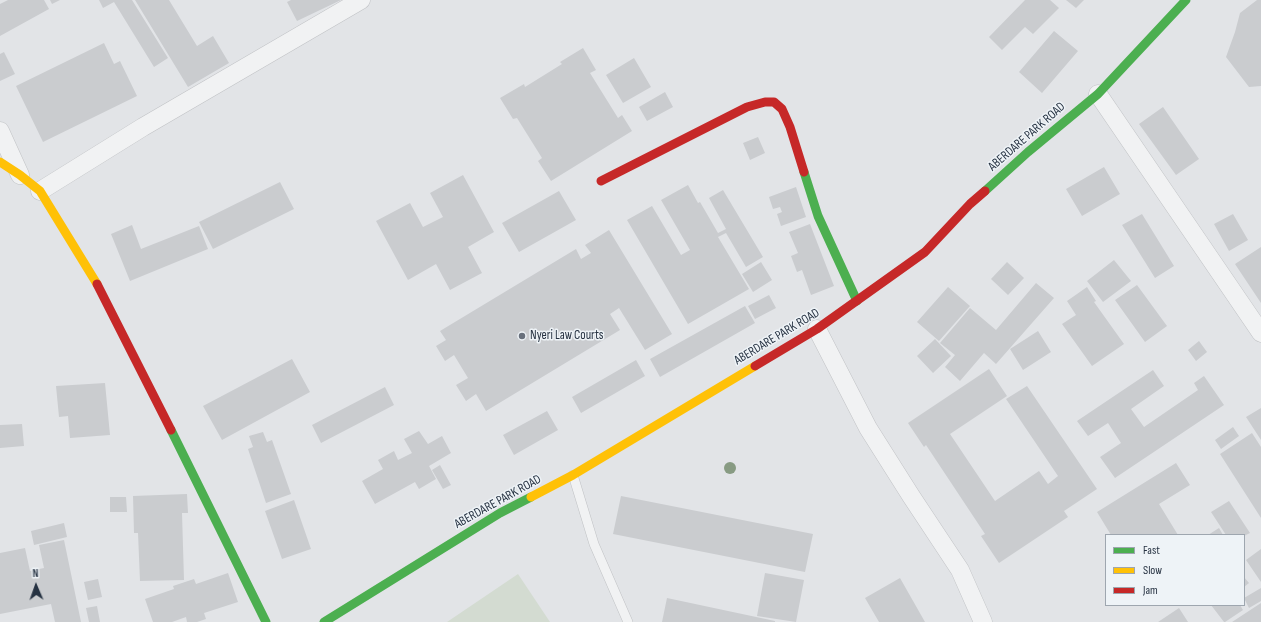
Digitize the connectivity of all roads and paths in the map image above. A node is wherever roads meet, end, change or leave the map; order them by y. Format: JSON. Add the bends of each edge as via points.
{"nodes":[{"id":1,"x":361,"y":0,"type":"edge"},
{"id":2,"x":1186,"y":0,"type":"edge"},
{"id":3,"x":1098,"y":94,"type":"junction"},
{"id":4,"x":0,"y":131,"type":"edge"},
{"id":5,"x":0,"y":162,"type":"edge"},
{"id":6,"x":20,"y":175,"type":"junction"},
{"id":7,"x":601,"y":181,"type":"dead end"},
{"id":8,"x":40,"y":191,"type":"junction"},
{"id":9,"x":857,"y":301,"type":"junction"},
{"id":10,"x":817,"y":329,"type":"junction"},
{"id":11,"x":1261,"y":333,"type":"edge"},
{"id":12,"x":572,"y":475,"type":"junction"},
{"id":13,"x":266,"y":622,"type":"edge"},
{"id":14,"x":324,"y":622,"type":"edge"},
{"id":15,"x":628,"y":622,"type":"edge"},
{"id":16,"x":983,"y":622,"type":"edge"}],
"edges":[{"from":1,"to":8,"type":"street","via":[[143,127]]},
{"from":2,"to":3,"type":"street","name":"ABERDARE PARK ROAD"},
{"from":3,"to":9,"type":"street","name":"ABERDARE PARK ROAD","via":[[970,204],[925,252]]},
{"from":3,"to":11,"type":"street"},
{"from":4,"to":6,"type":"street"},
{"from":5,"to":6,"type":"street"},
{"from":6,"to":8,"type":"street"},
{"from":7,"to":9,"type":"street","via":[[747,107],[774,102],[782,109],[790,126],[818,216]]},
{"from":8,"to":13,"type":"street","via":[[102,291]]},
{"from":9,"to":10,"type":"street","name":"ABERDARE PARK ROAD"},
{"from":10,"to":12,"type":"street","name":"ABERDARE PARK ROAD"},
{"from":10,"to":16,"type":"street","via":[[868,428],[960,570]]},
{"from":12,"to":14,"type":"street","name":"ABERDARE PARK ROAD","via":[[500,513]]},
{"from":12,"to":15,"type":"lane","via":[[594,544]]}]}
